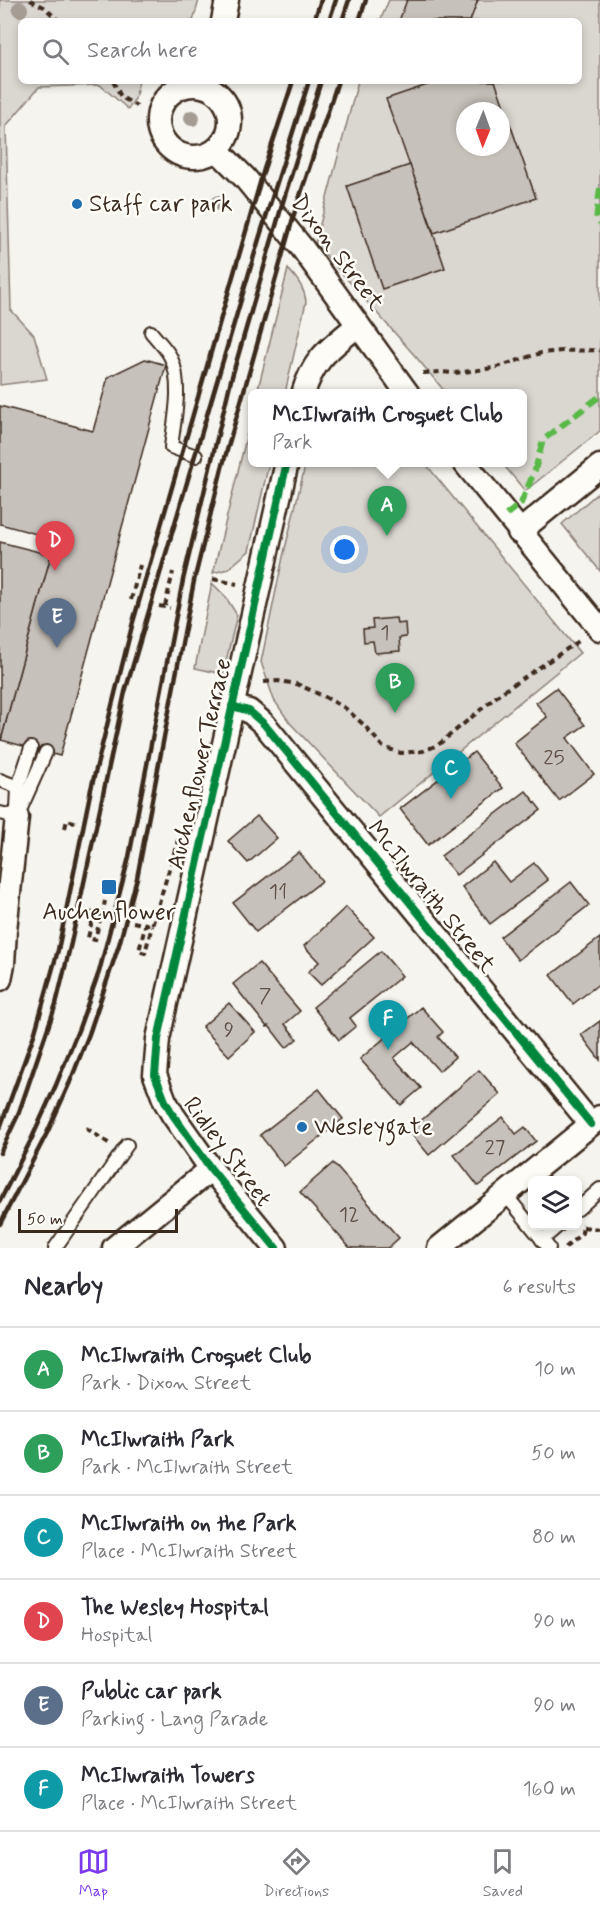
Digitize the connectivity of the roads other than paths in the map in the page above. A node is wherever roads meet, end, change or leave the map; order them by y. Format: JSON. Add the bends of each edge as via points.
{"nodes":[{"id":1,"x":227,"y":0,"type":"edge"},
{"id":2,"x":224,"y":18,"type":"edge"},
{"id":3,"x":192,"y":84,"type":"edge"},
{"id":4,"x":205,"y":84,"type":"edge"},
{"id":5,"x":217,"y":150,"type":"junction"},
{"id":6,"x":358,"y":325,"type":"junction"},
{"id":7,"x":151,"y":332,"type":"dead end"},
{"id":8,"x":305,"y":389,"type":"edge"},
{"id":9,"x":405,"y":389,"type":"edge"},
{"id":10,"x":196,"y":456,"type":"dead end"},
{"id":11,"x":600,"y":466,"type":"edge"},
{"id":12,"x":286,"y":467,"type":"edge"},
{"id":13,"x":468,"y":467,"type":"edge"},
{"id":14,"x":519,"y":532,"type":"junction"},
{"id":15,"x":600,"y":629,"type":"edge"},
{"id":16,"x":232,"y":706,"type":"junction"},
{"id":17,"x":31,"y":748,"type":"dead end"},
{"id":18,"x":46,"y":753,"type":"dead end"},
{"id":19,"x":0,"y":780,"type":"edge"},
{"id":20,"x":18,"y":787,"type":"junction"},
{"id":21,"x":8,"y":815,"type":"edge"},
{"id":22,"x":0,"y":978,"type":"edge"},
{"id":23,"x":154,"y":1075,"type":"joint"},
{"id":24,"x":596,"y":1121,"type":"edge"},
{"id":25,"x":124,"y":1149,"type":"road end"},
{"id":26,"x":211,"y":1169,"type":"junction"},
{"id":27,"x":600,"y":1190,"type":"edge"},
{"id":28,"x":505,"y":1194,"type":"junction"},
{"id":29,"x":582,"y":1206,"type":"edge"},
{"id":30,"x":555,"y":1230,"type":"edge"},
{"id":31,"x":545,"y":1244,"type":"edge"},
{"id":32,"x":55,"y":1248,"type":"edge"},
{"id":33,"x":114,"y":1248,"type":"edge"},
{"id":34,"x":276,"y":1248,"type":"edge"},
{"id":35,"x":439,"y":1248,"type":"edge"}],
"edges":[{"from":1,"to":2,"type":"street"},
{"from":3,"to":5,"type":"street","via":[[170,92],[163,101],[158,111],[159,134],[173,152],[184,156],[196,158]]},
{"from":4,"to":5,"type":"street","via":[[222,98],[230,119],[225,141]]},
{"from":5,"to":6,"type":"street","name":"Dixon Street","via":[[303,249]]},
{"from":6,"to":8,"type":"street","via":[[325,352]]},
{"from":6,"to":9,"type":"street","name":"Dixon Street"},
{"from":7,"to":10,"type":"lane","via":[[171,358],[175,376],[177,402],[171,447]]},
{"from":11,"to":14,"type":"street"},
{"from":12,"to":16,"type":"street","name":"Auchenflower Terrace"},
{"from":13,"to":14,"type":"street"},
{"from":14,"to":15,"type":"street"},
{"from":16,"to":23,"type":"street","name":"Auchenflower Terrace","via":[[158,1039]]},
{"from":16,"to":24,"type":"street","name":"McIlwraith Street","via":[[249,711],[264,724]]},
{"from":17,"to":20,"type":"lane"},
{"from":18,"to":21,"type":"lane"},
{"from":19,"to":20,"type":"lane"},
{"from":20,"to":21,"type":"lane"},
{"from":21,"to":22,"type":"street"},
{"from":23,"to":26,"type":"street","name":"Ridley Street","via":[[173,1115]]},
{"from":24,"to":28,"type":"street"},
{"from":25,"to":32,"type":"lane"},
{"from":26,"to":33,"type":"street"},
{"from":26,"to":34,"type":"street","name":"Ridley Street"},
{"from":27,"to":29,"type":"lane"},
{"from":28,"to":31,"type":"lane"},
{"from":28,"to":35,"type":"street"},
{"from":30,"to":31,"type":"lane"}]}
